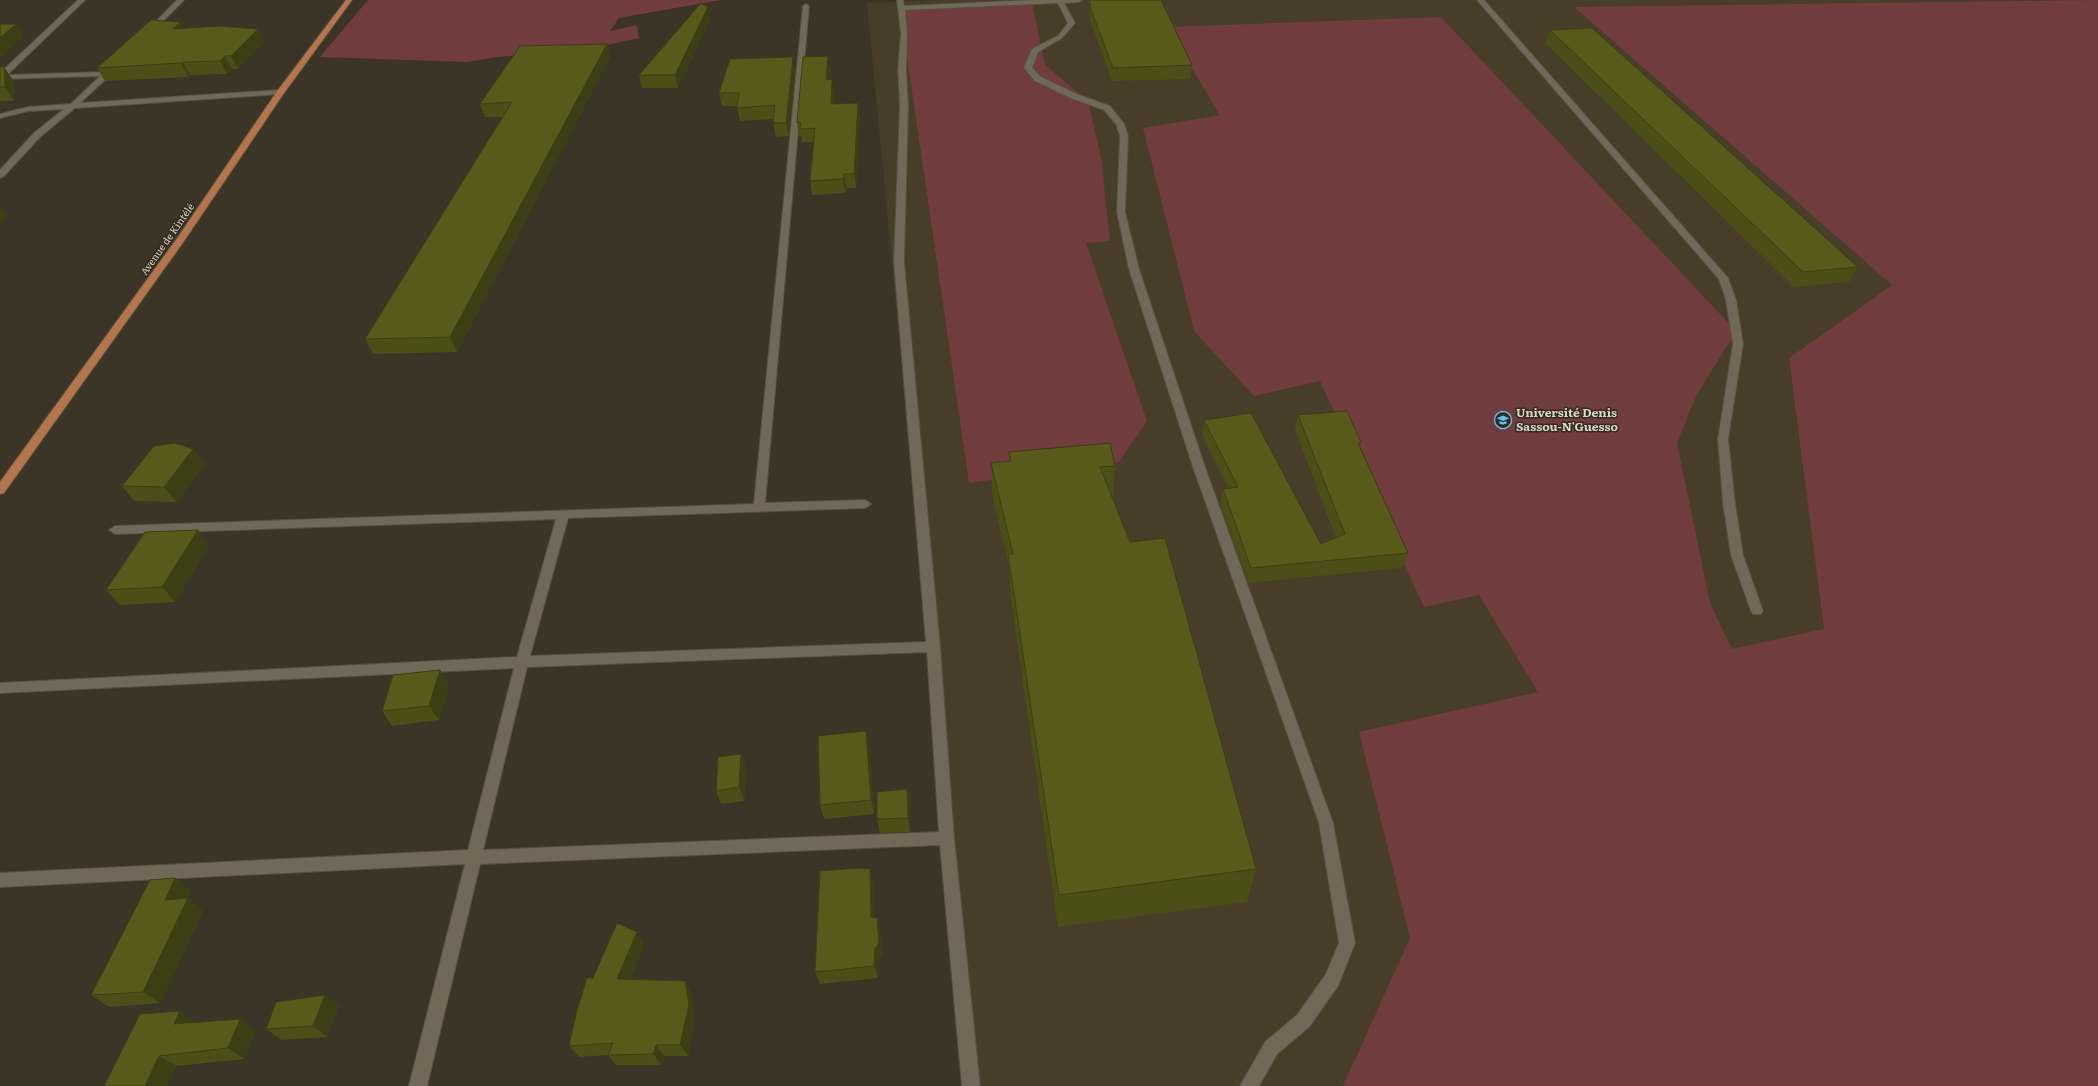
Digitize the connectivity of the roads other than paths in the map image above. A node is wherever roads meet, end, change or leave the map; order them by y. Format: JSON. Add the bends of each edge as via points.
{"nodes":[{"id":1,"x":82,"y":0,"type":"edge"},
{"id":2,"x":181,"y":0,"type":"edge"},
{"id":3,"x":349,"y":0,"type":"edge"},
{"id":4,"x":1079,"y":0,"type":"edge"},
{"id":5,"x":1480,"y":0,"type":"edge"},
{"id":6,"x":1060,"y":1,"type":"edge"},
{"id":7,"x":900,"y":4,"type":"edge"},
{"id":8,"x":806,"y":6,"type":"dead end"},
{"id":9,"x":143,"y":38,"type":"edge"},
{"id":10,"x":122,"y":60,"type":"edge"},
{"id":11,"x":106,"y":74,"type":"junction"},
{"id":12,"x":0,"y":77,"type":"edge"},
{"id":13,"x":281,"y":92,"type":"junction"},
{"id":14,"x":74,"y":105,"type":"junction"},
{"id":15,"x":0,"y":116,"type":"edge"},
{"id":16,"x":0,"y":175,"type":"edge"},
{"id":17,"x":0,"y":490,"type":"edge"},
{"id":18,"x":865,"y":504,"type":"dead end"},
{"id":19,"x":759,"y":508,"type":"junction"},
{"id":20,"x":563,"y":515,"type":"junction"},
{"id":21,"x":115,"y":530,"type":"dead end"},
{"id":22,"x":1757,"y":611,"type":"dead end"},
{"id":23,"x":933,"y":647,"type":"junction"},
{"id":24,"x":522,"y":662,"type":"junction"},
{"id":25,"x":0,"y":688,"type":"edge"},
{"id":26,"x":947,"y":838,"type":"junction"},
{"id":27,"x":475,"y":857,"type":"junction"},
{"id":28,"x":0,"y":880,"type":"edge"},
{"id":29,"x":418,"y":1086,"type":"edge"},
{"id":30,"x":971,"y":1086,"type":"edge"},
{"id":31,"x":1249,"y":1086,"type":"edge"}],
"edges":[{"from":1,"to":12,"type":"street"},
{"from":2,"to":9,"type":"street"},
{"from":3,"to":13,"type":"main road","name":"Avenue de Kintélé"},
{"from":4,"to":6,"type":"street"},
{"from":5,"to":22,"type":"street","via":[[1723,278],[1731,300],[1738,344],[1723,439],[1729,503],[1737,555]]},
{"from":6,"to":7,"type":"street"},
{"from":6,"to":31,"type":"street","via":[[1072,22],[1060,37],[1035,51],[1028,68],[1038,79],[1107,108],[1120,124],[1124,136],[1121,212],[1134,269],[1199,467],[1326,823],[1347,943],[1332,980],[1303,1020],[1271,1048]]},
{"from":7,"to":23,"type":"street","via":[[904,34],[904,105],[899,262]]},
{"from":8,"to":19,"type":"street"},
{"from":10,"to":11,"type":"street"},
{"from":11,"to":12,"type":"street"},
{"from":11,"to":14,"type":"street"},
{"from":13,"to":14,"type":"street"},
{"from":13,"to":17,"type":"main road","name":"Avenue de Kintélé","via":[[181,239]]},
{"from":14,"to":15,"type":"street","via":[[28,108]]},
{"from":14,"to":16,"type":"street","via":[[37,135]]},
{"from":18,"to":19,"type":"street"},
{"from":19,"to":20,"type":"street"},
{"from":20,"to":21,"type":"street"},
{"from":20,"to":24,"type":"street"},
{"from":23,"to":24,"type":"street"},
{"from":23,"to":26,"type":"street"},
{"from":24,"to":25,"type":"street"},
{"from":24,"to":27,"type":"street"},
{"from":26,"to":27,"type":"street"},
{"from":26,"to":30,"type":"street"},
{"from":27,"to":28,"type":"street"},
{"from":27,"to":29,"type":"street"}]}
